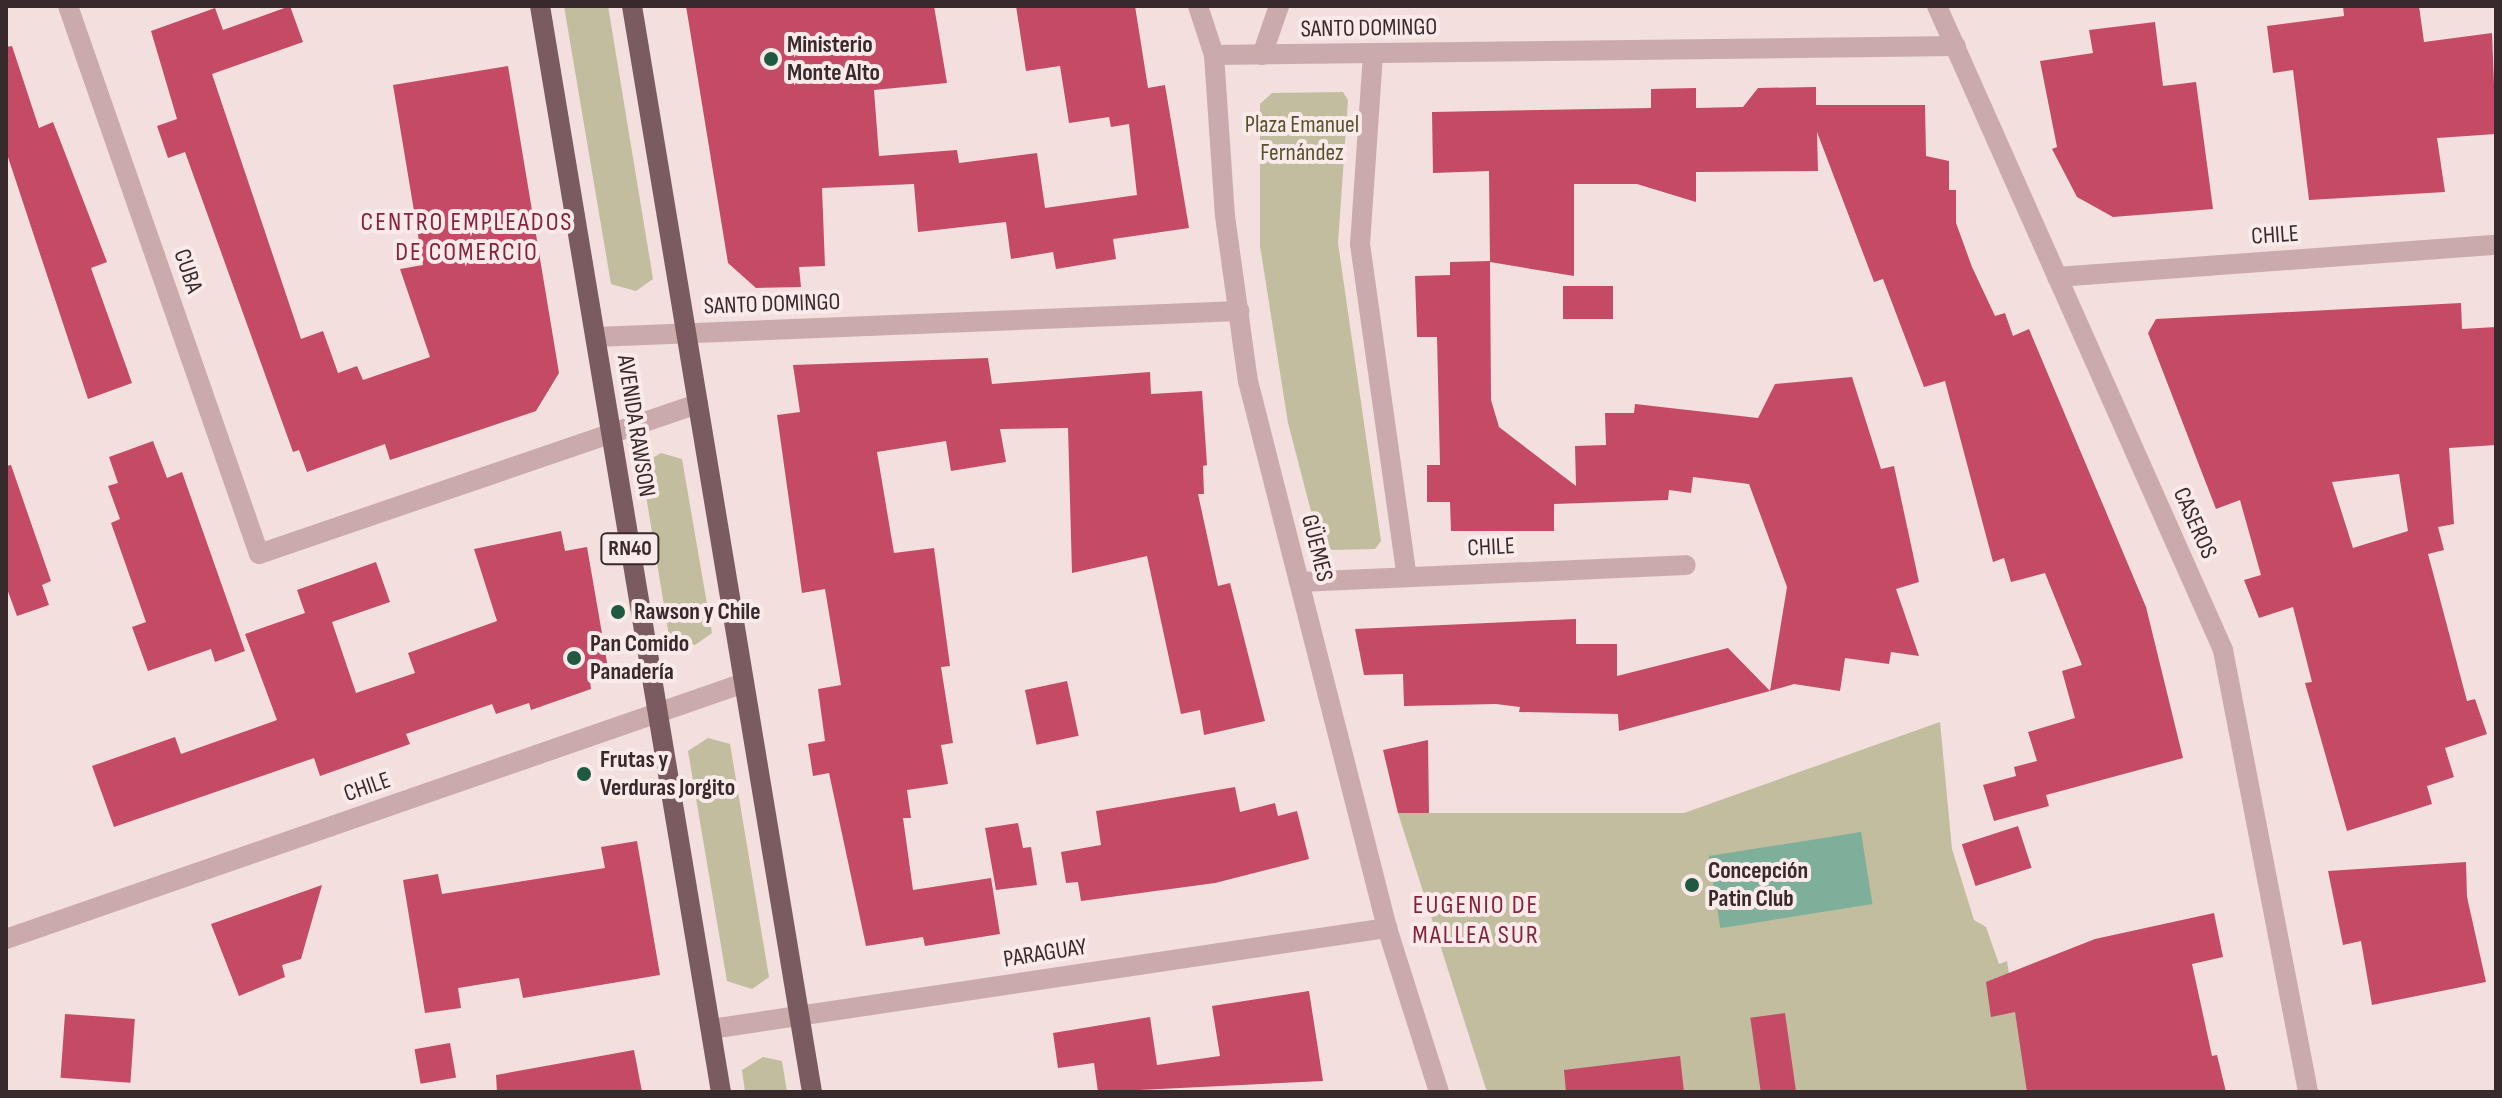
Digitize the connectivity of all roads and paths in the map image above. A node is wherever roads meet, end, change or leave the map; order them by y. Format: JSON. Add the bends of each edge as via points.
{"nodes":[{"id":1,"x":68,"y":6,"type":"edge"},
{"id":2,"x":540,"y":6,"type":"edge"},
{"id":3,"x":632,"y":6,"type":"edge"},
{"id":4,"x":1198,"y":6,"type":"edge"},
{"id":5,"x":1279,"y":6,"type":"edge"},
{"id":6,"x":1937,"y":6,"type":"edge"},
{"id":7,"x":1956,"y":46,"type":"junction"},
{"id":8,"x":1373,"y":54,"type":"junction"},
{"id":9,"x":1214,"y":55,"type":"junction"},
{"id":10,"x":1262,"y":55,"type":"junction"},
{"id":11,"x":2496,"y":245,"type":"edge"},
{"id":12,"x":2057,"y":277,"type":"junction"},
{"id":13,"x":1239,"y":311,"type":"junction"},
{"id":14,"x":686,"y":334,"type":"junction"},
{"id":15,"x":596,"y":337,"type":"junction"},
{"id":16,"x":698,"y":404,"type":"junction"},
{"id":17,"x":611,"y":433,"type":"junction"},
{"id":18,"x":1686,"y":565,"type":"dead end"},
{"id":19,"x":1407,"y":577,"type":"junction"},
{"id":20,"x":1299,"y":582,"type":"junction"},
{"id":21,"x":744,"y":683,"type":"junction"},
{"id":22,"x":658,"y":713,"type":"junction"},
{"id":23,"x":1387,"y":928,"type":"junction"},
{"id":24,"x":6,"y":939,"type":"edge"},
{"id":25,"x":799,"y":1016,"type":"junction"},
{"id":26,"x":711,"y":1029,"type":"junction"},
{"id":27,"x":721,"y":1092,"type":"edge"},
{"id":28,"x":812,"y":1092,"type":"edge"},
{"id":29,"x":1439,"y":1092,"type":"edge"},
{"id":30,"x":2308,"y":1092,"type":"edge"}],
"edges":[{"from":1,"to":17,"type":"street","name":"CUBA","via":[[259,554]]},
{"from":2,"to":15,"type":"main road","name":"AVENIDA RAWSON","number":"RN40"},
{"from":3,"to":14,"type":"main road"},
{"from":4,"to":9,"type":"street","name":"GÜEMES"},
{"from":5,"to":10,"type":"street"},
{"from":6,"to":7,"type":"street","name":"CASEROS"},
{"from":7,"to":8,"type":"street","name":"SANTO DOMINGO"},
{"from":7,"to":12,"type":"street","name":"CASEROS"},
{"from":8,"to":10,"type":"street","name":"SANTO DOMINGO"},
{"from":8,"to":19,"type":"street","via":[[1360,244]]},
{"from":9,"to":10,"type":"street","name":"SANTO DOMINGO"},
{"from":9,"to":13,"type":"street","name":"GÜEMES"},
{"from":11,"to":12,"type":"street","name":"CHILE"},
{"from":12,"to":30,"type":"street","name":"CASEROS","via":[[2223,650]]},
{"from":13,"to":14,"type":"street","name":"SANTO DOMINGO"},
{"from":13,"to":20,"type":"street","name":"GÜEMES","via":[[1248,381]]},
{"from":14,"to":15,"type":"street","name":"SANTO DOMINGO"},
{"from":14,"to":16,"type":"main road"},
{"from":15,"to":17,"type":"main road","name":"AVENIDA RAWSON","number":"RN40"},
{"from":16,"to":17,"type":"street"},
{"from":16,"to":21,"type":"main road"},
{"from":17,"to":22,"type":"main road","name":"AVENIDA RAWSON","number":"RN40"},
{"from":18,"to":19,"type":"street","name":"CHILE"},
{"from":19,"to":20,"type":"street","name":"CHILE"},
{"from":20,"to":23,"type":"street","name":"GÜEMES"},
{"from":21,"to":22,"type":"street","name":"CHILE"},
{"from":21,"to":25,"type":"main road"},
{"from":22,"to":24,"type":"street","name":"CHILE"},
{"from":22,"to":26,"type":"main road","name":"AVENIDA RAWSON","number":"RN40"},
{"from":23,"to":25,"type":"street","name":"PARAGUAY"},
{"from":23,"to":29,"type":"street","name":"GÜEMES"},
{"from":25,"to":26,"type":"street","name":"PARAGUAY"},
{"from":25,"to":28,"type":"main road"},
{"from":26,"to":27,"type":"main road","name":"AVENIDA RAWSON","number":"RN40"}]}
